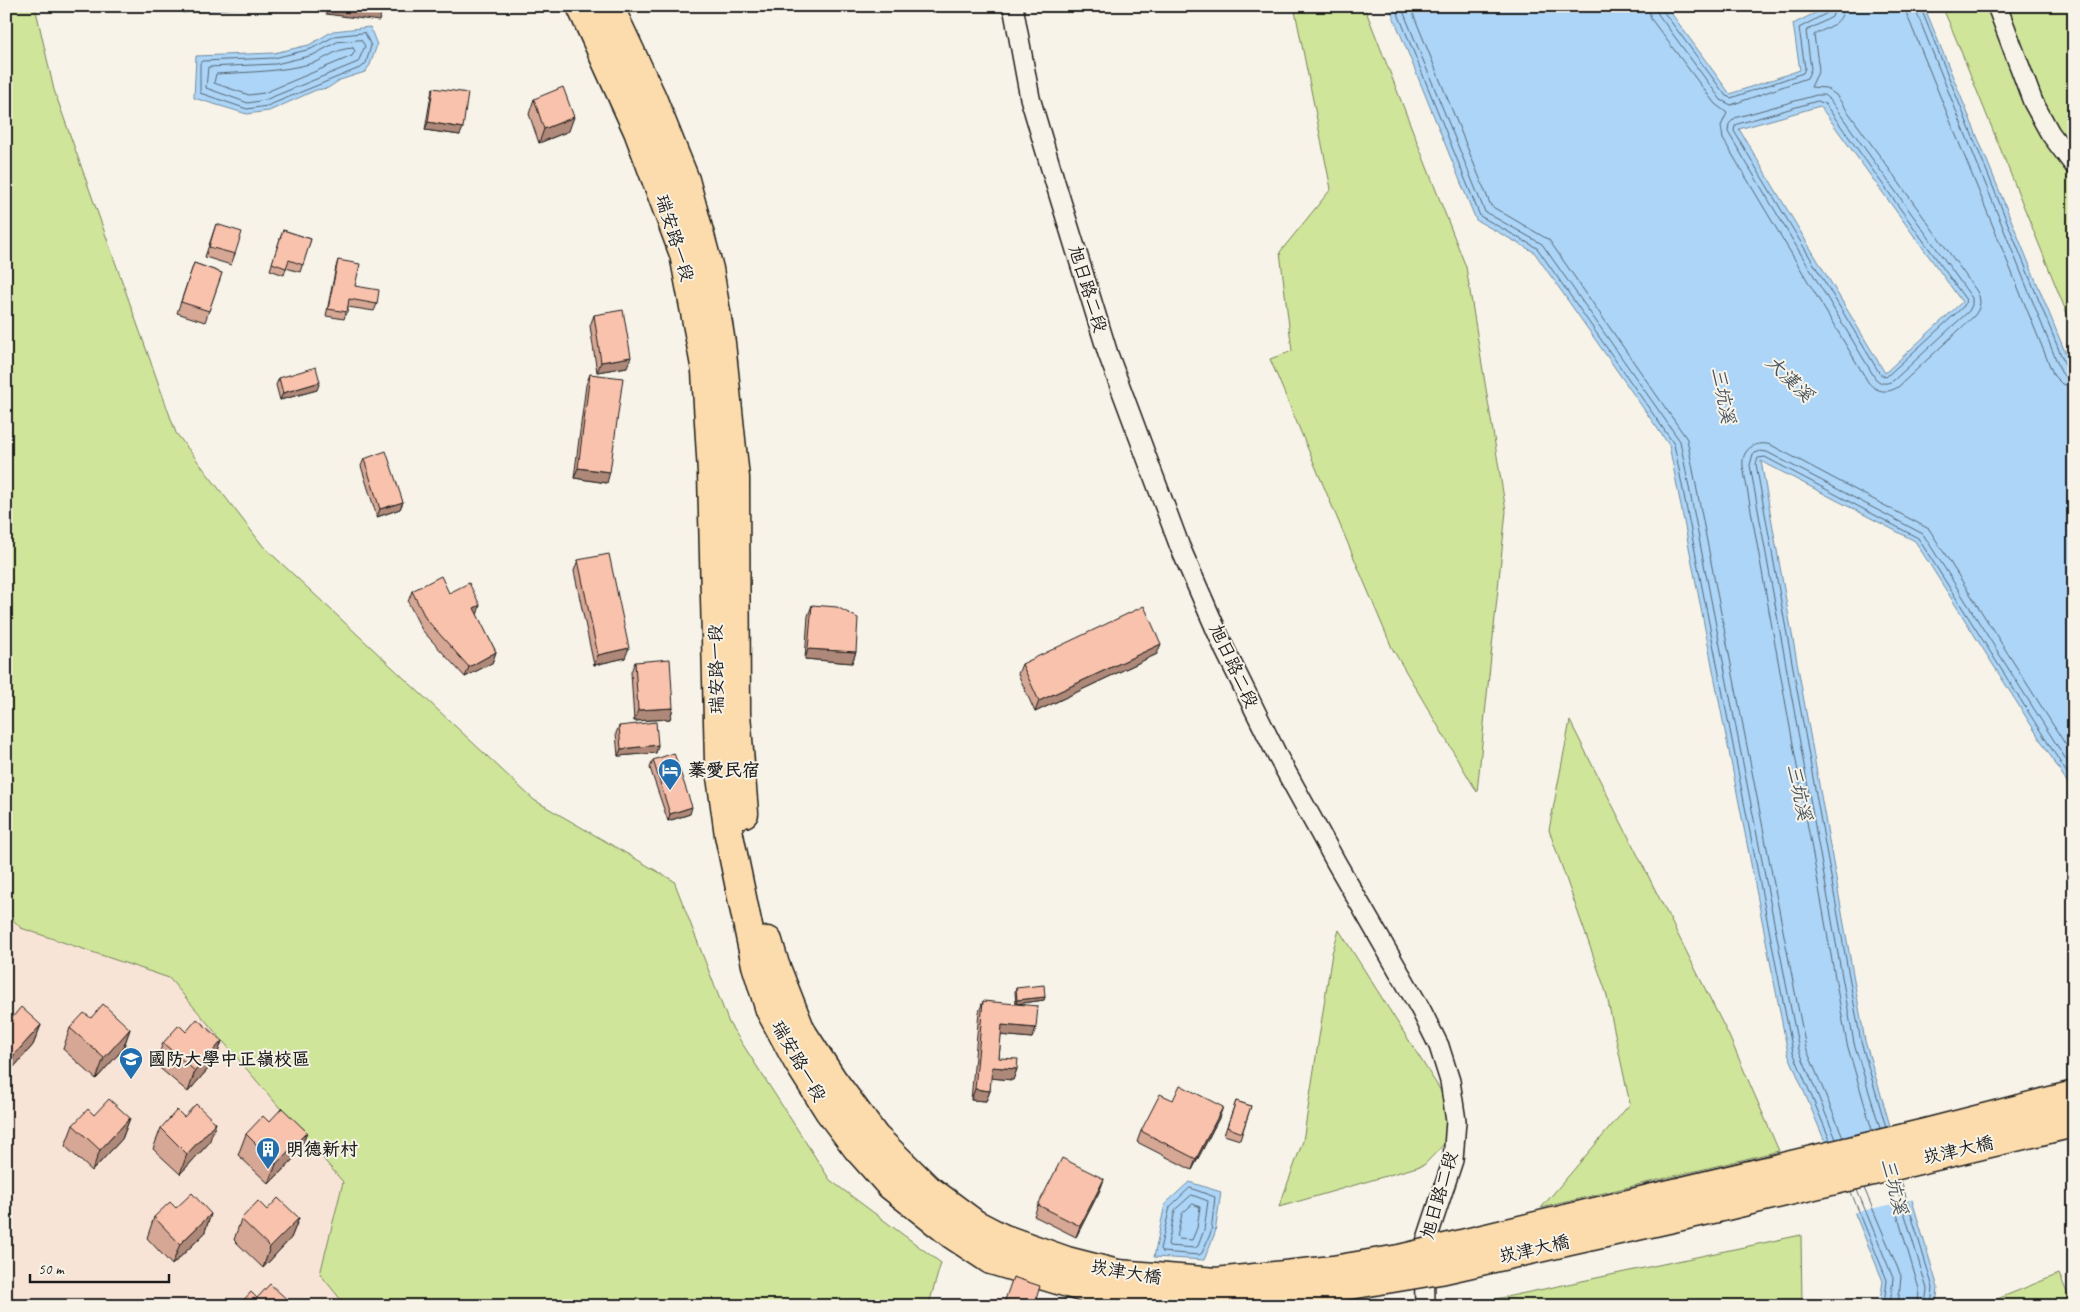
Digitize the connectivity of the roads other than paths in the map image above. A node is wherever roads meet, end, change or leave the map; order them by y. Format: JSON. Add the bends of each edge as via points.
{"nodes":[{"id":1,"x":581,"y":6,"type":"edge"},
{"id":2,"x":609,"y":6,"type":"edge"},
{"id":3,"x":1013,"y":6,"type":"edge"},
{"id":4,"x":1997,"y":6,"type":"edge"},
{"id":5,"x":2074,"y":166,"type":"edge"},
{"id":6,"x":2074,"y":1095,"type":"edge"},
{"id":7,"x":2074,"y":1123,"type":"edge"},
{"id":8,"x":996,"y":1249,"type":"junction"},
{"id":9,"x":1425,"y":1306,"type":"edge"}],
"edges":[{"from":1,"to":8,"type":"main road","name":"瑞安路一段","via":[[638,131],[684,254],[706,371],[712,474],[719,762],[729,835],[756,965],[770,1010],[828,1111],[890,1185],[953,1235]]},
{"from":2,"to":8,"type":"main road","name":"瑞安路一段","via":[[652,98],[685,180],[710,269],[735,478],[736,714],[742,800],[757,900],[775,965],[801,1031],[875,1137],[928,1189],[974,1224]]},
{"from":3,"to":9,"type":"street","name":"旭日路二段","via":[[1030,98],[1055,182],[1108,354],[1180,548],[1278,757],[1439,1046],[1450,1081],[1456,1121],[1453,1160],[1424,1248]]},
{"from":4,"to":5,"type":"street","via":[[2033,102]]},
{"from":6,"to":8,"type":"main road","name":"崁津大橋","bridge":true,"via":[[1925,1134],[1399,1259],[1333,1270],[1216,1282],[1118,1274]]},
{"from":7,"to":8,"type":"main road","name":"崁津大橋","bridge":true,"via":[[1440,1270],[1235,1304],[1167,1304],[1108,1295]]}]}
